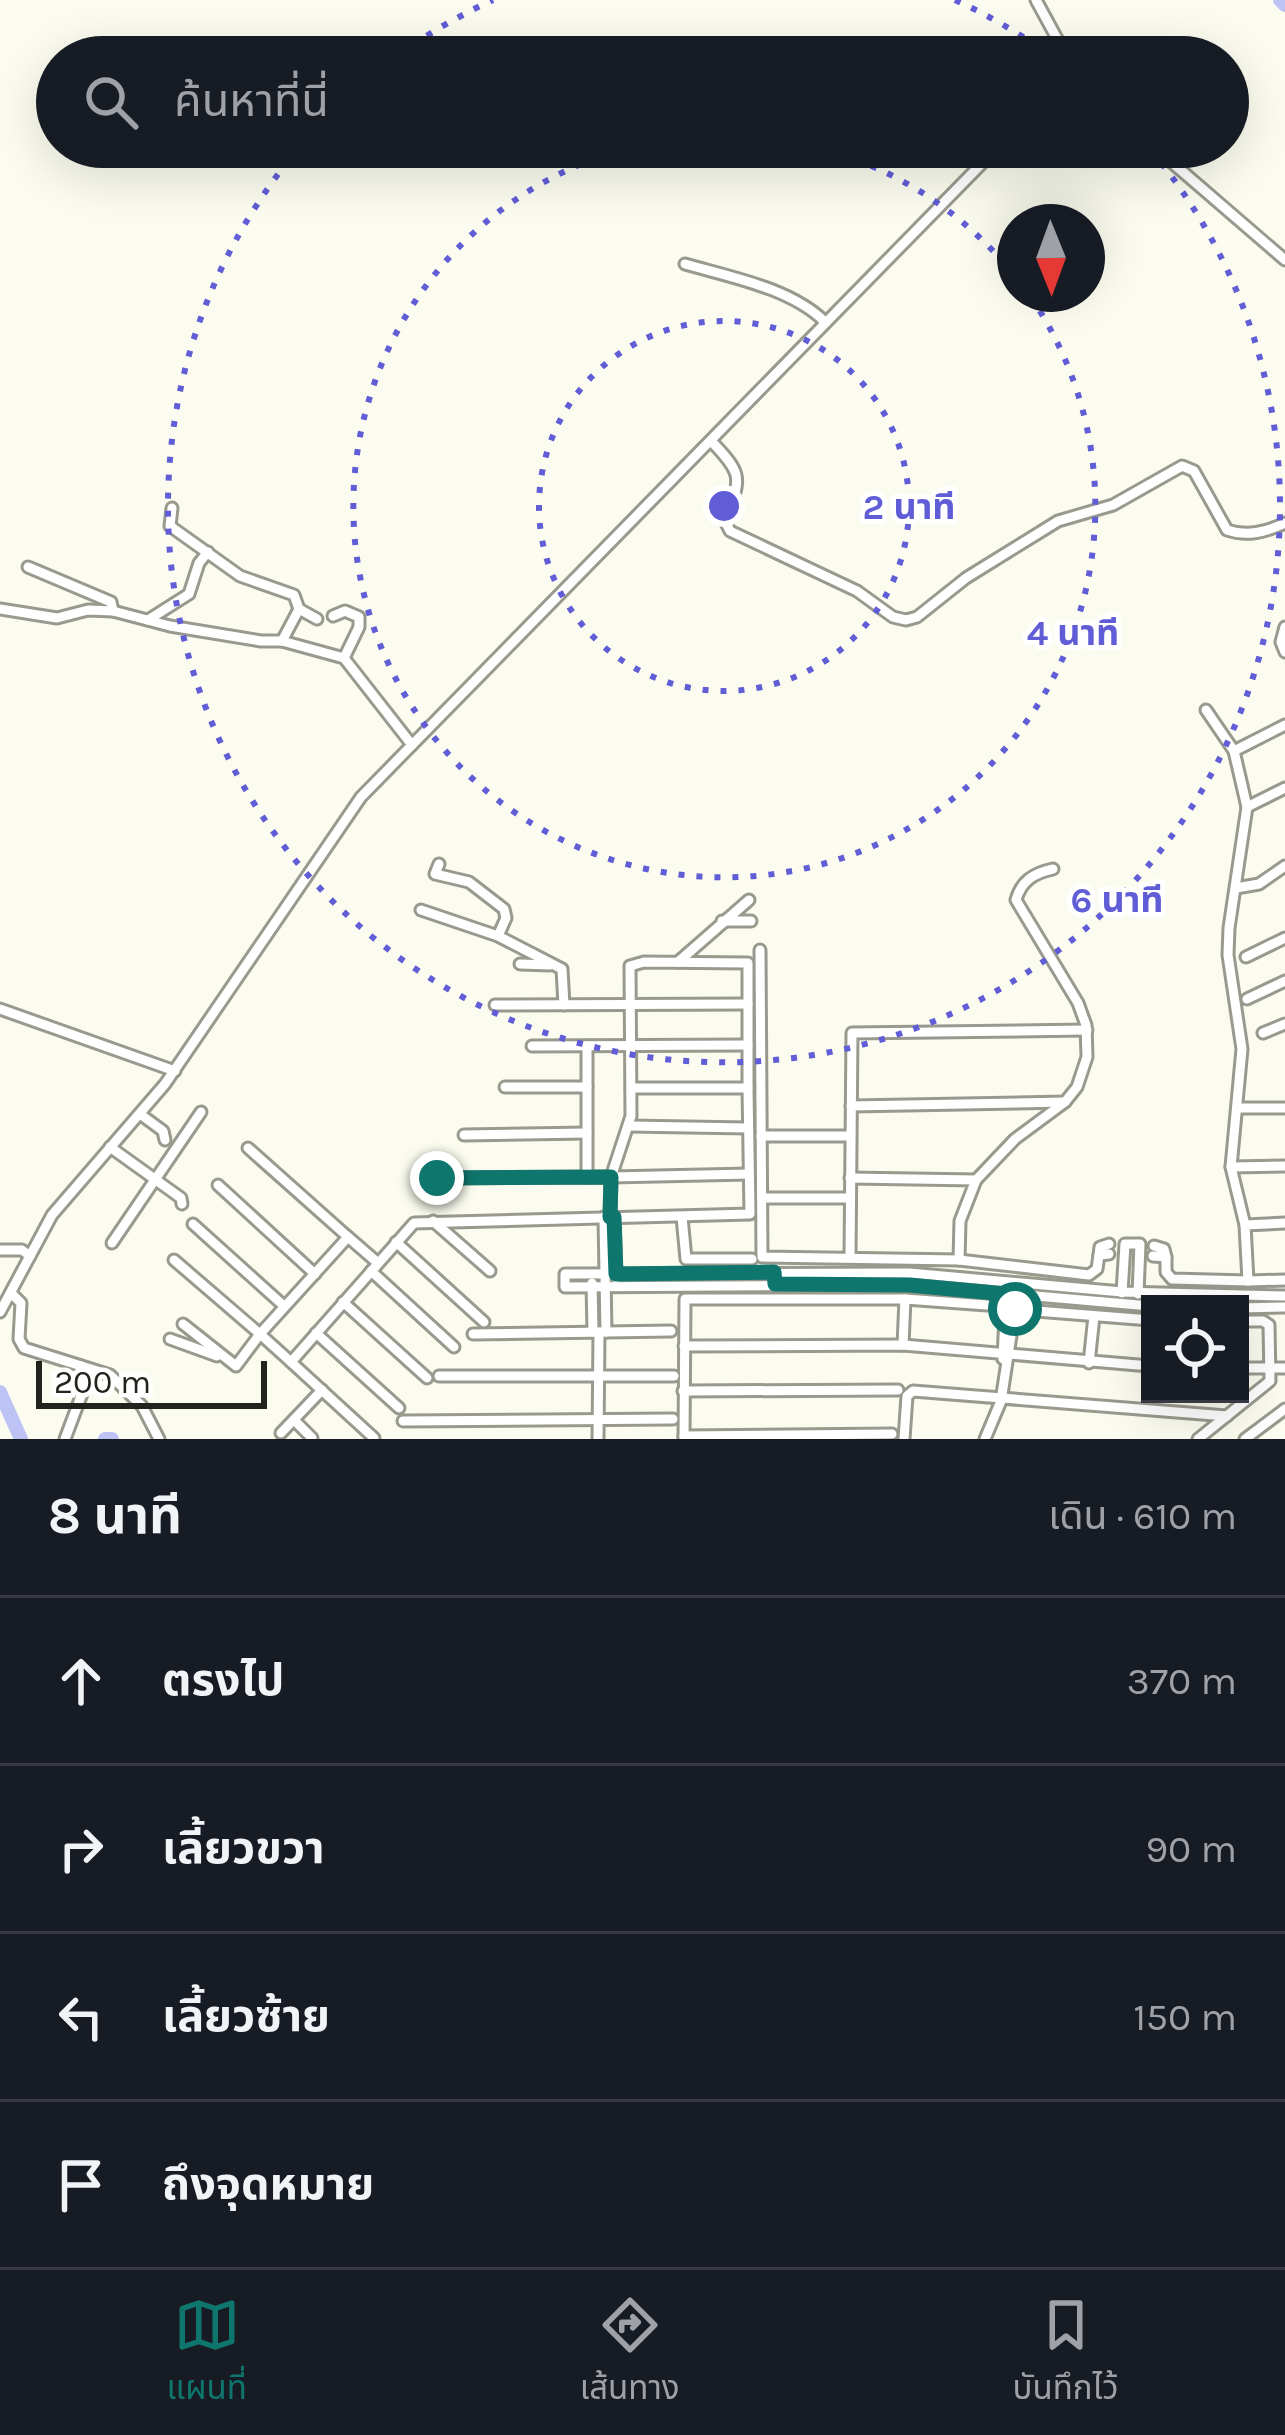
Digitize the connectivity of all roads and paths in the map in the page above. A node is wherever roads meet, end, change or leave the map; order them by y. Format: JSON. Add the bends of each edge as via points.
{"nodes":[{"id":1,"x":1036,"y":0,"type":"edge"},
{"id":2,"x":1055,"y":36,"type":"edge"},
{"id":3,"x":977,"y":168,"type":"edge"},
{"id":4,"x":1178,"y":168,"type":"edge"},
{"id":5,"x":1285,"y":260,"type":"edge"},
{"id":6,"x":685,"y":264,"type":"dead end"},
{"id":7,"x":824,"y":321,"type":"junction"},
{"id":8,"x":712,"y":442,"type":"junction"},
{"id":9,"x":172,"y":508,"type":"dead end"},
{"id":10,"x":1285,"y":523,"type":"edge"},
{"id":11,"x":208,"y":553,"type":"junction"},
{"id":12,"x":28,"y":567,"type":"dead end"},
{"id":13,"x":0,"y":609,"type":"edge"},
{"id":14,"x":298,"y":609,"type":"junction"},
{"id":15,"x":113,"y":610,"type":"junction"},
{"id":16,"x":332,"y":616,"type":"dead end"},
{"id":17,"x":317,"y":619,"type":"dead end"},
{"id":18,"x":148,"y":620,"type":"junction"},
{"id":19,"x":1285,"y":627,"type":"edge"},
{"id":20,"x":282,"y":641,"type":"junction"},
{"id":21,"x":1285,"y":652,"type":"edge"},
{"id":22,"x":344,"y":658,"type":"junction"},
{"id":23,"x":1206,"y":710,"type":"dead end"},
{"id":24,"x":1285,"y":725,"type":"edge"},
{"id":25,"x":412,"y":746,"type":"junction"},
{"id":26,"x":1234,"y":752,"type":"junction"},
{"id":27,"x":1285,"y":788,"type":"edge"},
{"id":28,"x":1247,"y":807,"type":"junction"},
{"id":29,"x":439,"y":864,"type":"dead end"},
{"id":30,"x":1285,"y":866,"type":"edge"},
{"id":31,"x":1053,"y":869,"type":"dead end"},
{"id":32,"x":1236,"y":888,"type":"junction"},
{"id":33,"x":749,"y":900,"type":"dead end"},
{"id":34,"x":421,"y":910,"type":"dead end"},
{"id":35,"x":722,"y":921,"type":"junction"},
{"id":36,"x":752,"y":921,"type":"dead end"},
{"id":37,"x":498,"y":936,"type":"junction"},
{"id":38,"x":1285,"y":938,"type":"edge"},
{"id":39,"x":760,"y":950,"type":"dead end"},
{"id":40,"x":1246,"y":957,"type":"dead end"},
{"id":41,"x":679,"y":962,"type":"junction"},
{"id":42,"x":520,"y":964,"type":"dead end"},
{"id":43,"x":555,"y":965,"type":"junction"},
{"id":44,"x":1285,"y":981,"type":"edge"},
{"id":45,"x":1246,"y":999,"type":"dead end"},
{"id":46,"x":630,"y":1004,"type":"junction"},
{"id":47,"x":748,"y":1004,"type":"junction"},
{"id":48,"x":495,"y":1005,"type":"dead end"},
{"id":49,"x":564,"y":1005,"type":"junction"},
{"id":50,"x":0,"y":1009,"type":"edge"},
{"id":51,"x":1285,"y":1024,"type":"edge"},
{"id":52,"x":1087,"y":1030,"type":"junction"},
{"id":53,"x":1263,"y":1034,"type":"dead end"},
{"id":54,"x":748,"y":1045,"type":"junction"},
{"id":55,"x":532,"y":1046,"type":"dead end"},
{"id":56,"x":587,"y":1046,"type":"junction"},
{"id":57,"x":631,"y":1046,"type":"junction"},
{"id":58,"x":175,"y":1071,"type":"junction"},
{"id":59,"x":505,"y":1087,"type":"dead end"},
{"id":60,"x":587,"y":1087,"type":"junction"},
{"id":61,"x":631,"y":1088,"type":"junction"},
{"id":62,"x":748,"y":1088,"type":"junction"},
{"id":63,"x":1065,"y":1102,"type":"junction"},
{"id":64,"x":851,"y":1106,"type":"junction"},
{"id":65,"x":1238,"y":1108,"type":"junction"},
{"id":66,"x":1285,"y":1108,"type":"edge"},
{"id":67,"x":201,"y":1112,"type":"dead end"},
{"id":68,"x":140,"y":1114,"type":"junction"},
{"id":69,"x":629,"y":1126,"type":"junction"},
{"id":70,"x":748,"y":1128,"type":"junction"},
{"id":71,"x":587,"y":1133,"type":"junction"},
{"id":72,"x":464,"y":1135,"type":"dead end"},
{"id":73,"x":761,"y":1136,"type":"junction"},
{"id":74,"x":850,"y":1136,"type":"junction"},
{"id":75,"x":165,"y":1140,"type":"dead end"},
{"id":76,"x":110,"y":1147,"type":"junction"},
{"id":77,"x":248,"y":1148,"type":"dead end"},
{"id":78,"x":1285,"y":1166,"type":"edge"},
{"id":79,"x":1231,"y":1167,"type":"junction"},
{"id":80,"x":749,"y":1174,"type":"junction"},
{"id":81,"x":587,"y":1177,"type":"junction"},
{"id":82,"x":611,"y":1177,"type":"junction"},
{"id":83,"x":155,"y":1178,"type":"junction"},
{"id":84,"x":437,"y":1178,"type":"dead end"},
{"id":85,"x":850,"y":1178,"type":"junction"},
{"id":86,"x":976,"y":1180,"type":"junction"},
{"id":87,"x":218,"y":1185,"type":"dead end"},
{"id":88,"x":762,"y":1198,"type":"junction"},
{"id":89,"x":850,"y":1198,"type":"junction"},
{"id":90,"x":182,"y":1204,"type":"dead end"},
{"id":91,"x":682,"y":1216,"type":"junction"},
{"id":92,"x":609,"y":1217,"type":"junction"},
{"id":93,"x":434,"y":1221,"type":"junction"},
{"id":94,"x":1285,"y":1223,"type":"edge"},
{"id":95,"x":194,"y":1224,"type":"dead end"},
{"id":96,"x":1245,"y":1225,"type":"junction"},
{"id":97,"x":348,"y":1237,"type":"junction"},
{"id":98,"x":396,"y":1242,"type":"junction"},
{"id":99,"x":112,"y":1243,"type":"dead end"},
{"id":100,"x":0,"y":1250,"type":"edge"},
{"id":101,"x":1114,"y":1250,"type":"junction"},
{"id":102,"x":1146,"y":1250,"type":"junction"},
{"id":103,"x":31,"y":1256,"type":"junction"},
{"id":104,"x":850,"y":1257,"type":"junction"},
{"id":105,"x":752,"y":1259,"type":"dead end"},
{"id":106,"x":174,"y":1260,"type":"dead end"},
{"id":107,"x":959,"y":1260,"type":"junction"},
{"id":108,"x":374,"y":1267,"type":"junction"},
{"id":109,"x":490,"y":1270,"type":"dead end"},
{"id":110,"x":686,"y":1272,"type":"junction"},
{"id":111,"x":314,"y":1274,"type":"junction"},
{"id":112,"x":774,"y":1278,"type":"junction"},
{"id":113,"x":909,"y":1279,"type":"junction"},
{"id":114,"x":611,"y":1280,"type":"junction"},
{"id":115,"x":1247,"y":1280,"type":"junction"},
{"id":116,"x":1285,"y":1280,"type":"edge"},
{"id":117,"x":1013,"y":1281,"type":"junction"},
{"id":118,"x":684,"y":1285,"type":"junction"},
{"id":119,"x":1122,"y":1292,"type":"junction"},
{"id":120,"x":1138,"y":1292,"type":"junction"},
{"id":121,"x":11,"y":1293,"type":"junction"},
{"id":122,"x":1012,"y":1294,"type":"junction"},
{"id":123,"x":1285,"y":1296,"type":"edge"},
{"id":124,"x":905,"y":1298,"type":"junction"},
{"id":125,"x":1141,"y":1298,"type":"edge"},
{"id":126,"x":344,"y":1302,"type":"junction"},
{"id":127,"x":986,"y":1304,"type":"dead end"},
{"id":128,"x":1122,"y":1305,"type":"junction"},
{"id":129,"x":1141,"y":1305,"type":"edge"},
{"id":130,"x":284,"y":1306,"type":"junction"},
{"id":131,"x":1285,"y":1307,"type":"edge"},
{"id":132,"x":1249,"y":1308,"type":"edge"},
{"id":133,"x":1036,"y":1311,"type":"dead end"},
{"id":134,"x":0,"y":1312,"type":"edge"},
{"id":135,"x":1094,"y":1316,"type":"junction"},
{"id":136,"x":1141,"y":1319,"type":"edge"},
{"id":137,"x":1249,"y":1321,"type":"edge"},
{"id":138,"x":484,"y":1322,"type":"dead end"},
{"id":139,"x":183,"y":1324,"type":"dead end"},
{"id":140,"x":671,"y":1330,"type":"dead end"},
{"id":141,"x":599,"y":1332,"type":"junction"},
{"id":142,"x":316,"y":1333,"type":"junction"},
{"id":143,"x":260,"y":1334,"type":"junction"},
{"id":144,"x":473,"y":1334,"type":"dead end"},
{"id":145,"x":170,"y":1339,"type":"dead end"},
{"id":146,"x":903,"y":1345,"type":"junction"},
{"id":147,"x":454,"y":1346,"type":"dead end"},
{"id":148,"x":684,"y":1346,"type":"junction"},
{"id":149,"x":1006,"y":1358,"type":"junction"},
{"id":150,"x":227,"y":1360,"type":"junction"},
{"id":151,"x":290,"y":1362,"type":"junction"},
{"id":152,"x":1089,"y":1363,"type":"junction"},
{"id":153,"x":81,"y":1366,"type":"junction"},
{"id":154,"x":1141,"y":1366,"type":"edge"},
{"id":155,"x":1249,"y":1368,"type":"edge"},
{"id":156,"x":1271,"y":1368,"type":"junction"},
{"id":157,"x":1285,"y":1368,"type":"edge"},
{"id":158,"x":598,"y":1376,"type":"junction"},
{"id":159,"x":674,"y":1376,"type":"dead end"},
{"id":160,"x":322,"y":1390,"type":"junction"},
{"id":161,"x":898,"y":1390,"type":"dead end"},
{"id":162,"x":683,"y":1391,"type":"junction"},
{"id":163,"x":1001,"y":1401,"type":"junction"},
{"id":164,"x":399,"y":1408,"type":"dead end"},
{"id":165,"x":1285,"y":1408,"type":"edge"},
{"id":166,"x":1227,"y":1416,"type":"junction"},
{"id":167,"x":598,"y":1418,"type":"junction"},
{"id":168,"x":673,"y":1419,"type":"dead end"},
{"id":169,"x":293,"y":1420,"type":"junction"},
{"id":170,"x":403,"y":1421,"type":"dead end"},
{"id":171,"x":281,"y":1433,"type":"dead end"},
{"id":172,"x":892,"y":1433,"type":"dead end"},
{"id":173,"x":684,"y":1437,"type":"edge"},
{"id":174,"x":312,"y":1438,"type":"edge"},
{"id":175,"x":374,"y":1438,"type":"edge"},
{"id":176,"x":65,"y":1439,"type":"edge"},
{"id":177,"x":159,"y":1439,"type":"edge"},
{"id":178,"x":598,"y":1439,"type":"edge"},
{"id":179,"x":904,"y":1439,"type":"edge"},
{"id":180,"x":985,"y":1439,"type":"edge"},
{"id":181,"x":1198,"y":1439,"type":"edge"},
{"id":182,"x":1245,"y":1439,"type":"edge"}],
"edges":[{"from":1,"to":2,"type":"street"},
{"from":3,"to":7,"type":"street"},
{"from":4,"to":5,"type":"street"},
{"from":6,"to":7,"type":"street","via":[[788,297]]},
{"from":7,"to":8,"type":"street"},
{"from":8,"to":10,"type":"street","via":[[740,478],[730,532],[905,620],[1058,521],[1113,505],[1182,466],[1194,471],[1227,530],[1240,535]]},
{"from":8,"to":25,"type":"street"},
{"from":9,"to":11,"type":"street","via":[[170,526]]},
{"from":11,"to":14,"type":"street","via":[[240,576],[294,595]]},
{"from":11,"to":18,"type":"street","via":[[188,594]]},
{"from":12,"to":15,"type":"street","via":[[111,602]]},
{"from":13,"to":15,"type":"street","via":[[57,618]]},
{"from":14,"to":17,"type":"street"},
{"from":14,"to":20,"type":"street"},
{"from":15,"to":18,"type":"street"},
{"from":16,"to":22,"type":"street","via":[[359,617]]},
{"from":18,"to":20,"type":"street"},
{"from":19,"to":21,"type":"street"},
{"from":20,"to":22,"type":"street"},
{"from":22,"to":25,"type":"street"},
{"from":23,"to":26,"type":"street"},
{"from":24,"to":26,"type":"street"},
{"from":25,"to":58,"type":"street","via":[[315,860]]},
{"from":26,"to":28,"type":"street"},
{"from":27,"to":28,"type":"street"},
{"from":28,"to":32,"type":"street"},
{"from":29,"to":37,"type":"street","via":[[435,874],[469,882],[504,909]]},
{"from":30,"to":32,"type":"street"},
{"from":31,"to":52,"type":"street","via":[[1022,885],[1016,900]]},
{"from":32,"to":65,"type":"street","via":[[1228,955],[1241,1049]]},
{"from":33,"to":35,"type":"street"},
{"from":34,"to":37,"type":"street"},
{"from":35,"to":36,"type":"street"},
{"from":35,"to":41,"type":"street"},
{"from":37,"to":43,"type":"street"},
{"from":38,"to":40,"type":"street"},
{"from":39,"to":73,"type":"street"},
{"from":41,"to":46,"type":"street","via":[[630,966]]},
{"from":41,"to":47,"type":"street","via":[[748,962]]},
{"from":42,"to":43,"type":"street"},
{"from":43,"to":49,"type":"street"},
{"from":44,"to":45,"type":"street"},
{"from":46,"to":47,"type":"street"},
{"from":46,"to":49,"type":"street"},
{"from":46,"to":57,"type":"street"},
{"from":47,"to":54,"type":"street"},
{"from":48,"to":49,"type":"street"},
{"from":50,"to":58,"type":"street"},
{"from":51,"to":53,"type":"street"},
{"from":52,"to":63,"type":"street","via":[[1083,1070]]},
{"from":52,"to":64,"type":"street","via":[[852,1033]]},
{"from":54,"to":57,"type":"street"},
{"from":54,"to":62,"type":"street"},
{"from":55,"to":56,"type":"street"},
{"from":56,"to":57,"type":"street"},
{"from":56,"to":60,"type":"street"},
{"from":57,"to":61,"type":"street"},
{"from":58,"to":68,"type":"street"},
{"from":59,"to":60,"type":"street"},
{"from":60,"to":71,"type":"street"},
{"from":61,"to":62,"type":"street"},
{"from":61,"to":69,"type":"street"},
{"from":62,"to":70,"type":"street"},
{"from":63,"to":64,"type":"street"},
{"from":63,"to":86,"type":"street"},
{"from":64,"to":74,"type":"street"},
{"from":65,"to":66,"type":"street"},
{"from":65,"to":79,"type":"street"},
{"from":67,"to":83,"type":"street"},
{"from":68,"to":75,"type":"street"},
{"from":68,"to":76,"type":"street"},
{"from":69,"to":70,"type":"street"},
{"from":69,"to":82,"type":"street"},
{"from":70,"to":80,"type":"street"},
{"from":71,"to":72,"type":"street"},
{"from":71,"to":81,"type":"street"},
{"from":73,"to":74,"type":"street"},
{"from":73,"to":88,"type":"street"},
{"from":74,"to":85,"type":"street"},
{"from":76,"to":83,"type":"street"},
{"from":76,"to":103,"type":"street","via":[[52,1215]]},
{"from":77,"to":97,"type":"street"},
{"from":78,"to":79,"type":"street"},
{"from":79,"to":96,"type":"street"},
{"from":80,"to":82,"type":"street"},
{"from":80,"to":91,"type":"street","via":[[748,1216]]},
{"from":81,"to":82,"type":"street"},
{"from":81,"to":84,"type":"street"},
{"from":82,"to":92,"type":"street"},
{"from":83,"to":90,"type":"street"},
{"from":83,"to":99,"type":"street"},
{"from":85,"to":86,"type":"street"},
{"from":85,"to":89,"type":"street"},
{"from":86,"to":107,"type":"street","via":[[960,1221]]},
{"from":87,"to":111,"type":"street"},
{"from":88,"to":89,"type":"street"},
{"from":88,"to":104,"type":"street","via":[[762,1257]]},
{"from":89,"to":104,"type":"street"},
{"from":91,"to":92,"type":"street"},
{"from":91,"to":105,"type":"street","via":[[686,1258]]},
{"from":92,"to":93,"type":"street"},
{"from":92,"to":114,"type":"street"},
{"from":93,"to":98,"type":"street","via":[[414,1223]]},
{"from":93,"to":109,"type":"street"},
{"from":94,"to":96,"type":"street"},
{"from":95,"to":130,"type":"street"},
{"from":96,"to":115,"type":"street"},
{"from":97,"to":108,"type":"street"},
{"from":97,"to":111,"type":"street"},
{"from":98,"to":108,"type":"street"},
{"from":98,"to":138,"type":"street"},
{"from":100,"to":103,"type":"street"},
{"from":101,"to":102,"type":"street"},
{"from":101,"to":107,"type":"street","via":[[1089,1275]]},
{"from":101,"to":119,"type":"street"},
{"from":102,"to":115,"type":"street","via":[[1164,1249],[1172,1279]]},
{"from":102,"to":120,"type":"street"},
{"from":103,"to":121,"type":"street"},
{"from":104,"to":107,"type":"street"},
{"from":106,"to":143,"type":"street"},
{"from":108,"to":126,"type":"street"},
{"from":108,"to":147,"type":"street"},
{"from":110,"to":112,"type":"street"},
{"from":110,"to":114,"type":"street"},
{"from":110,"to":118,"type":"street"},
{"from":111,"to":130,"type":"street"},
{"from":112,"to":113,"type":"street"},
{"from":112,"to":118,"type":"street"},
{"from":113,"to":117,"type":"street"},
{"from":113,"to":122,"type":"street"},
{"from":114,"to":118,"type":"street"},
{"from":114,"to":141,"type":"street"},
{"from":114,"to":141,"type":"street","via":[[592,1280]]},
{"from":115,"to":116,"type":"street"},
{"from":117,"to":119,"type":"street"},
{"from":117,"to":122,"type":"street"},
{"from":119,"to":120,"type":"street"},
{"from":119,"to":128,"type":"street"},
{"from":120,"to":123,"type":"street"},
{"from":120,"to":125,"type":"street"},
{"from":121,"to":134,"type":"street"},
{"from":121,"to":153,"type":"street","via":[[21,1303],[24,1348]]},
{"from":122,"to":128,"type":"street"},
{"from":122,"to":149,"type":"street"},
{"from":124,"to":127,"type":"street"},
{"from":124,"to":146,"type":"street"},
{"from":124,"to":148,"type":"street","via":[[685,1299]]},
{"from":126,"to":142,"type":"street"},
{"from":126,"to":158,"type":"street","via":[[433,1377]]},
{"from":128,"to":129,"type":"street"},
{"from":130,"to":143,"type":"street"},
{"from":131,"to":132,"type":"street"},
{"from":133,"to":135,"type":"street"},
{"from":135,"to":136,"type":"street"},
{"from":135,"to":152,"type":"street"},
{"from":137,"to":156,"type":"street","via":[[1269,1325]]},
{"from":139,"to":150,"type":"street"},
{"from":140,"to":141,"type":"street"},
{"from":141,"to":144,"type":"street"},
{"from":141,"to":158,"type":"street"},
{"from":142,"to":151,"type":"street"},
{"from":142,"to":164,"type":"street"},
{"from":143,"to":150,"type":"street","via":[[236,1366]]},
{"from":143,"to":151,"type":"street"},
{"from":145,"to":150,"type":"street"},
{"from":146,"to":148,"type":"street"},
{"from":146,"to":149,"type":"street"},
{"from":148,"to":162,"type":"street"},
{"from":149,"to":152,"type":"street"},
{"from":149,"to":163,"type":"street"},
{"from":151,"to":160,"type":"street"},
{"from":152,"to":154,"type":"street"},
{"from":153,"to":176,"type":"street","via":[[83,1391]]},
{"from":153,"to":177,"type":"street","via":[[110,1375],[142,1406]]},
{"from":155,"to":156,"type":"street"},
{"from":156,"to":157,"type":"street"},
{"from":156,"to":166,"type":"street","via":[[1270,1381]]},
{"from":158,"to":159,"type":"street"},
{"from":158,"to":167,"type":"street"},
{"from":160,"to":169,"type":"street"},
{"from":160,"to":175,"type":"street"},
{"from":161,"to":162,"type":"street"},
{"from":162,"to":173,"type":"street"},
{"from":163,"to":166,"type":"street"},
{"from":163,"to":179,"type":"street","via":[[909,1392]]},
{"from":163,"to":180,"type":"street"},
{"from":165,"to":182,"type":"street"},
{"from":166,"to":181,"type":"street"},
{"from":167,"to":168,"type":"street"},
{"from":167,"to":170,"type":"street"},
{"from":167,"to":178,"type":"street"},
{"from":169,"to":171,"type":"street"},
{"from":169,"to":174,"type":"street"},
{"from":172,"to":173,"type":"street"}]}
